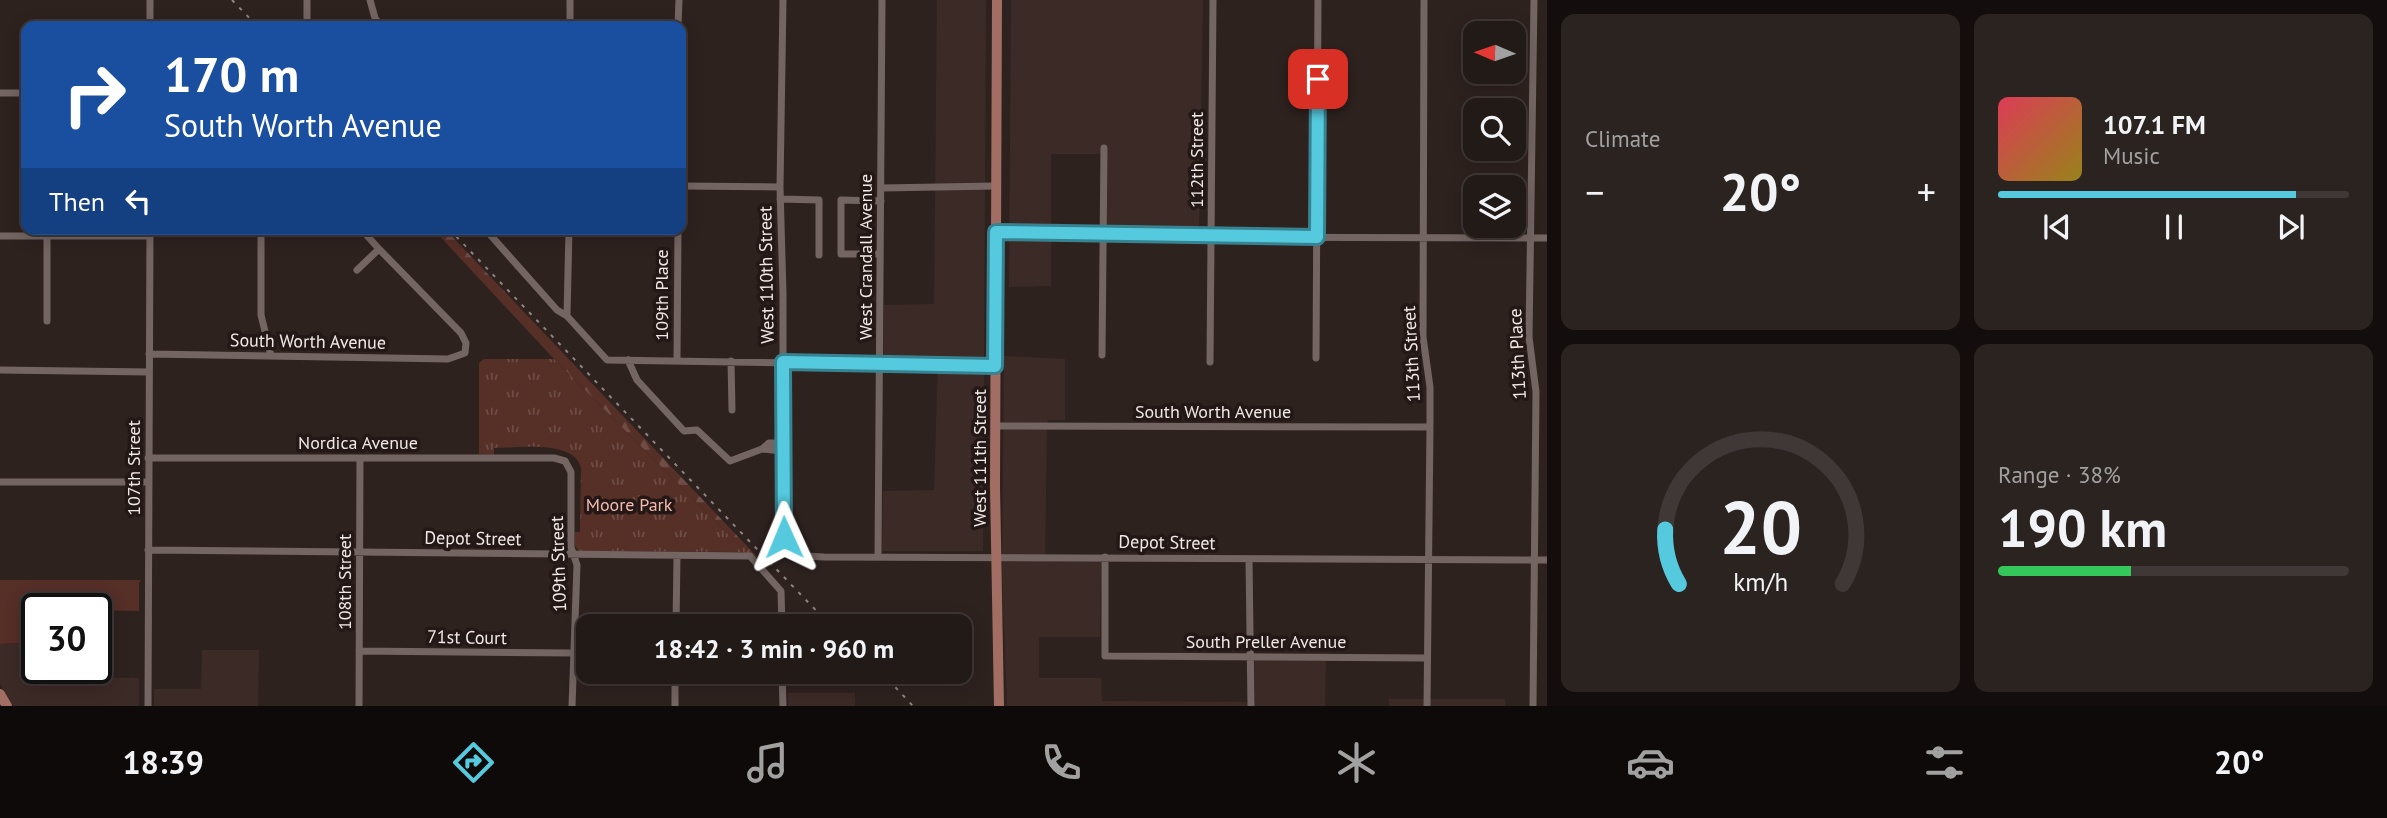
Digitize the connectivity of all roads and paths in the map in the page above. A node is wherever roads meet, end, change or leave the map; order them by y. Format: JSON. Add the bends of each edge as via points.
{"nodes":[{"id":1,"x":150,"y":0,"type":"edge"},
{"id":2,"x":307,"y":0,"type":"edge"},
{"id":3,"x":370,"y":0,"type":"edge"},
{"id":4,"x":570,"y":0,"type":"edge"},
{"id":5,"x":679,"y":0,"type":"edge"},
{"id":6,"x":783,"y":0,"type":"edge"},
{"id":7,"x":882,"y":0,"type":"edge"},
{"id":8,"x":997,"y":0,"type":"edge"},
{"id":9,"x":1213,"y":0,"type":"edge"},
{"id":10,"x":1318,"y":0,"type":"edge"},
{"id":11,"x":1424,"y":0,"type":"edge"},
{"id":12,"x":1534,"y":0,"type":"edge"},
{"id":13,"x":150,"y":21,"type":"edge"},
{"id":14,"x":307,"y":21,"type":"edge"},
{"id":15,"x":377,"y":21,"type":"edge"},
{"id":16,"x":570,"y":21,"type":"edge"},
{"id":17,"x":678,"y":21,"type":"edge"},
{"id":18,"x":0,"y":93,"type":"edge"},
{"id":19,"x":21,"y":93,"type":"edge"},
{"id":20,"x":1104,"y":148,"type":"dead end"},
{"id":21,"x":686,"y":186,"type":"edge"},
{"id":22,"x":996,"y":186,"type":"junction"},
{"id":23,"x":780,"y":187,"type":"junction"},
{"id":24,"x":881,"y":188,"type":"junction"},
{"id":25,"x":780,"y":199,"type":"junction"},
{"id":26,"x":881,"y":201,"type":"junction"},
{"id":27,"x":996,"y":232,"type":"junction"},
{"id":28,"x":1103,"y":234,"type":"junction"},
{"id":29,"x":81,"y":235,"type":"edge"},
{"id":30,"x":150,"y":235,"type":"edge"},
{"id":31,"x":261,"y":235,"type":"edge"},
{"id":32,"x":367,"y":235,"type":"edge"},
{"id":33,"x":490,"y":235,"type":"edge"},
{"id":34,"x":569,"y":235,"type":"edge"},
{"id":35,"x":678,"y":235,"type":"edge"},
{"id":36,"x":0,"y":236,"type":"edge"},
{"id":37,"x":47,"y":236,"type":"junction"},
{"id":38,"x":1212,"y":237,"type":"junction"},
{"id":39,"x":1317,"y":237,"type":"junction"},
{"id":40,"x":1423,"y":238,"type":"junction"},
{"id":41,"x":1531,"y":238,"type":"junction"},
{"id":42,"x":1547,"y":238,"type":"edge"},
{"id":43,"x":379,"y":248,"type":"junction"},
{"id":44,"x":880,"y":254,"type":"junction"},
{"id":45,"x":819,"y":255,"type":"dead end"},
{"id":46,"x":357,"y":270,"type":"dead end"},
{"id":47,"x":567,"y":316,"type":"junction"},
{"id":48,"x":47,"y":321,"type":"dead end"},
{"id":49,"x":149,"y":354,"type":"junction"},
{"id":50,"x":1102,"y":355,"type":"dead end"},
{"id":51,"x":271,"y":356,"type":"junction"},
{"id":52,"x":1316,"y":358,"type":"dead end"},
{"id":53,"x":628,"y":360,"type":"junction"},
{"id":54,"x":677,"y":361,"type":"junction"},
{"id":55,"x":731,"y":361,"type":"junction"},
{"id":56,"x":783,"y":362,"type":"junction"},
{"id":57,"x":1210,"y":362,"type":"dead end"},
{"id":58,"x":880,"y":364,"type":"junction"},
{"id":59,"x":995,"y":366,"type":"junction"},
{"id":60,"x":0,"y":370,"type":"edge"},
{"id":61,"x":149,"y":372,"type":"junction"},
{"id":62,"x":732,"y":410,"type":"dead end"},
{"id":63,"x":995,"y":426,"type":"junction"},
{"id":64,"x":1430,"y":427,"type":"junction"},
{"id":65,"x":783,"y":447,"type":"junction"},
{"id":66,"x":148,"y":457,"type":"junction"},
{"id":67,"x":360,"y":458,"type":"junction"},
{"id":68,"x":567,"y":463,"type":"joint"},
{"id":69,"x":0,"y":482,"type":"edge"},
{"id":70,"x":148,"y":482,"type":"junction"},
{"id":71,"x":789,"y":549,"type":"joint"},
{"id":72,"x":148,"y":550,"type":"junction"},
{"id":73,"x":359,"y":551,"type":"junction"},
{"id":74,"x":573,"y":555,"type":"junction"},
{"id":75,"x":677,"y":556,"type":"junction"},
{"id":76,"x":877,"y":556,"type":"junction"},
{"id":77,"x":995,"y":556,"type":"junction"},
{"id":78,"x":1105,"y":557,"type":"junction"},
{"id":79,"x":1249,"y":559,"type":"junction"},
{"id":80,"x":1429,"y":559,"type":"junction"},
{"id":81,"x":1534,"y":559,"type":"junction"},
{"id":82,"x":1547,"y":559,"type":"edge"},
{"id":83,"x":676,"y":614,"type":"edge"},
{"id":84,"x":782,"y":614,"type":"edge"},
{"id":85,"x":359,"y":651,"type":"junction"},
{"id":86,"x":574,"y":653,"type":"junction"},
{"id":87,"x":1250,"y":656,"type":"junction"},
{"id":88,"x":1427,"y":658,"type":"junction"},
{"id":89,"x":675,"y":684,"type":"edge"},
{"id":90,"x":782,"y":684,"type":"edge"},
{"id":91,"x":0,"y":694,"type":"edge"},
{"id":92,"x":7,"y":706,"type":"edge"},
{"id":93,"x":148,"y":706,"type":"edge"},
{"id":94,"x":359,"y":706,"type":"edge"},
{"id":95,"x":572,"y":706,"type":"edge"},
{"id":96,"x":675,"y":706,"type":"edge"},
{"id":97,"x":783,"y":706,"type":"edge"},
{"id":98,"x":999,"y":706,"type":"edge"},
{"id":99,"x":1251,"y":706,"type":"edge"},
{"id":100,"x":1427,"y":706,"type":"edge"},
{"id":101,"x":1533,"y":706,"type":"edge"}],
"edges":[{"from":1,"to":13,"type":"street"},
{"from":2,"to":14,"type":"street"},
{"from":3,"to":15,"type":"street"},
{"from":4,"to":16,"type":"street"},
{"from":5,"to":17,"type":"street"},
{"from":6,"to":23,"type":"street","name":"West 110th Street"},
{"from":7,"to":24,"type":"street","name":"West Crandall Avenue"},
{"from":8,"to":22,"type":"main road","name":"West 111th Street"},
{"from":9,"to":38,"type":"street","name":"112th Street"},
{"from":10,"to":39,"type":"street"},
{"from":11,"to":40,"type":"street","name":"113th Street"},
{"from":12,"to":41,"type":"street","name":"113th Place"},
{"from":18,"to":19,"type":"street"},
{"from":20,"to":28,"type":"street"},
{"from":21,"to":23,"type":"street"},
{"from":22,"to":24,"type":"street"},
{"from":22,"to":27,"type":"main road","name":"West 111th Street"},
{"from":23,"to":25,"type":"street","name":"West 110th Street"},
{"from":24,"to":26,"type":"street","name":"West Crandall Avenue"},
{"from":25,"to":45,"type":"street","via":[[819,200]]},
{"from":25,"to":56,"type":"street","name":"West 110th Street"},
{"from":26,"to":44,"type":"street","name":"West Crandall Avenue"},
{"from":26,"to":44,"type":"street","via":[[841,200],[841,254]]},
{"from":27,"to":28,"type":"street"},
{"from":27,"to":59,"type":"main road","name":"West 111th Street"},
{"from":28,"to":38,"type":"street"},
{"from":28,"to":50,"type":"street"},
{"from":29,"to":37,"type":"street"},
{"from":30,"to":49,"type":"street","name":"107th Street"},
{"from":31,"to":51,"type":"street","via":[[261,315]]},
{"from":32,"to":43,"type":"street"},
{"from":33,"to":47,"type":"street"},
{"from":34,"to":47,"type":"street"},
{"from":35,"to":54,"type":"street","name":"109th Place"},
{"from":36,"to":37,"type":"street"},
{"from":37,"to":48,"type":"street"},
{"from":38,"to":39,"type":"street"},
{"from":38,"to":57,"type":"street","name":"112th Street"},
{"from":39,"to":40,"type":"street"},
{"from":39,"to":52,"type":"street"},
{"from":40,"to":41,"type":"street"},
{"from":40,"to":64,"type":"street","name":"113th Street","via":[[1423,337]]},
{"from":41,"to":42,"type":"street"},
{"from":41,"to":81,"type":"street","name":"113th Place","via":[[1529,337],[1536,392]]},
{"from":43,"to":46,"type":"street"},
{"from":43,"to":51,"type":"street","name":"South Worth Avenue","via":[[461,333],[465,353],[448,359]]},
{"from":44,"to":58,"type":"street","name":"West Crandall Avenue"},
{"from":47,"to":53,"type":"street","via":[[607,360]]},
{"from":49,"to":51,"type":"street","name":"South Worth Avenue"},
{"from":49,"to":61,"type":"street","name":"107th Street"},
{"from":53,"to":54,"type":"street"},
{"from":53,"to":65,"type":"street","via":[[637,380],[684,431],[697,430],[730,461],[769,443]]},
{"from":54,"to":55,"type":"street"},
{"from":55,"to":56,"type":"street"},
{"from":55,"to":62,"type":"street"},
{"from":56,"to":58,"type":"street"},
{"from":56,"to":65,"type":"street","name":"West 110th Street"},
{"from":58,"to":59,"type":"street"},
{"from":58,"to":76,"type":"street","name":"West Crandall Avenue"},
{"from":59,"to":63,"type":"main road","name":"West 111th Street"},
{"from":60,"to":61,"type":"street"},
{"from":61,"to":66,"type":"street","name":"107th Street"},
{"from":63,"to":64,"type":"street","name":"South Worth Avenue"},
{"from":63,"to":77,"type":"main road","name":"West 111th Street"},
{"from":64,"to":80,"type":"street","name":"113th Street"},
{"from":65,"to":71,"type":"street","name":"West 110th Street","via":[[783,531]]},
{"from":66,"to":67,"type":"street","name":"Nordica Avenue"},
{"from":66,"to":70,"type":"street","name":"107th Street"},
{"from":67,"to":68,"type":"street","name":"Nordica Avenue","via":[[554,458]]},
{"from":67,"to":73,"type":"street","name":"108th Street"},
{"from":68,"to":74,"type":"street","name":"109th Street"},
{"from":69,"to":70,"type":"street"},
{"from":70,"to":72,"type":"street","name":"107th Street"},
{"from":71,"to":76,"type":"street","name":"Depot Street","via":[[801,556]]},
{"from":72,"to":73,"type":"street","name":"Depot Street"},
{"from":72,"to":93,"type":"street","name":"107th Street"},
{"from":73,"to":74,"type":"street","name":"Depot Street"},
{"from":73,"to":85,"type":"street","name":"108th Street"},
{"from":74,"to":75,"type":"street","name":"Depot Street"},
{"from":74,"to":86,"type":"street","name":"109th Street","via":[[577,565]]},
{"from":75,"to":83,"type":"street"},
{"from":75,"to":84,"type":"street","name":"Depot Street","via":[[750,556],[781,591]]},
{"from":76,"to":77,"type":"street","name":"Depot Street"},
{"from":77,"to":78,"type":"street","name":"Depot Street"},
{"from":77,"to":98,"type":"main road","name":"West 111th Street"},
{"from":78,"to":79,"type":"street","name":"Depot Street"},
{"from":78,"to":87,"type":"street","name":"South Preller Avenue","via":[[1105,656]]},
{"from":79,"to":80,"type":"street","name":"Depot Street"},
{"from":79,"to":87,"type":"street"},
{"from":80,"to":81,"type":"street","name":"Depot Street"},
{"from":80,"to":88,"type":"street","name":"113th Street"},
{"from":81,"to":82,"type":"street","name":"Depot Street"},
{"from":81,"to":101,"type":"street","name":"113th Place"},
{"from":85,"to":86,"type":"street","name":"71st Court"},
{"from":85,"to":94,"type":"street","name":"108th Street"},
{"from":86,"to":95,"type":"street","name":"109th Street"},
{"from":87,"to":88,"type":"street","name":"South Preller Avenue"},
{"from":87,"to":99,"type":"street"},
{"from":88,"to":100,"type":"street","name":"113th Street"},
{"from":89,"to":96,"type":"street"},
{"from":90,"to":97,"type":"street"},
{"from":91,"to":92,"type":"main road"}]}
